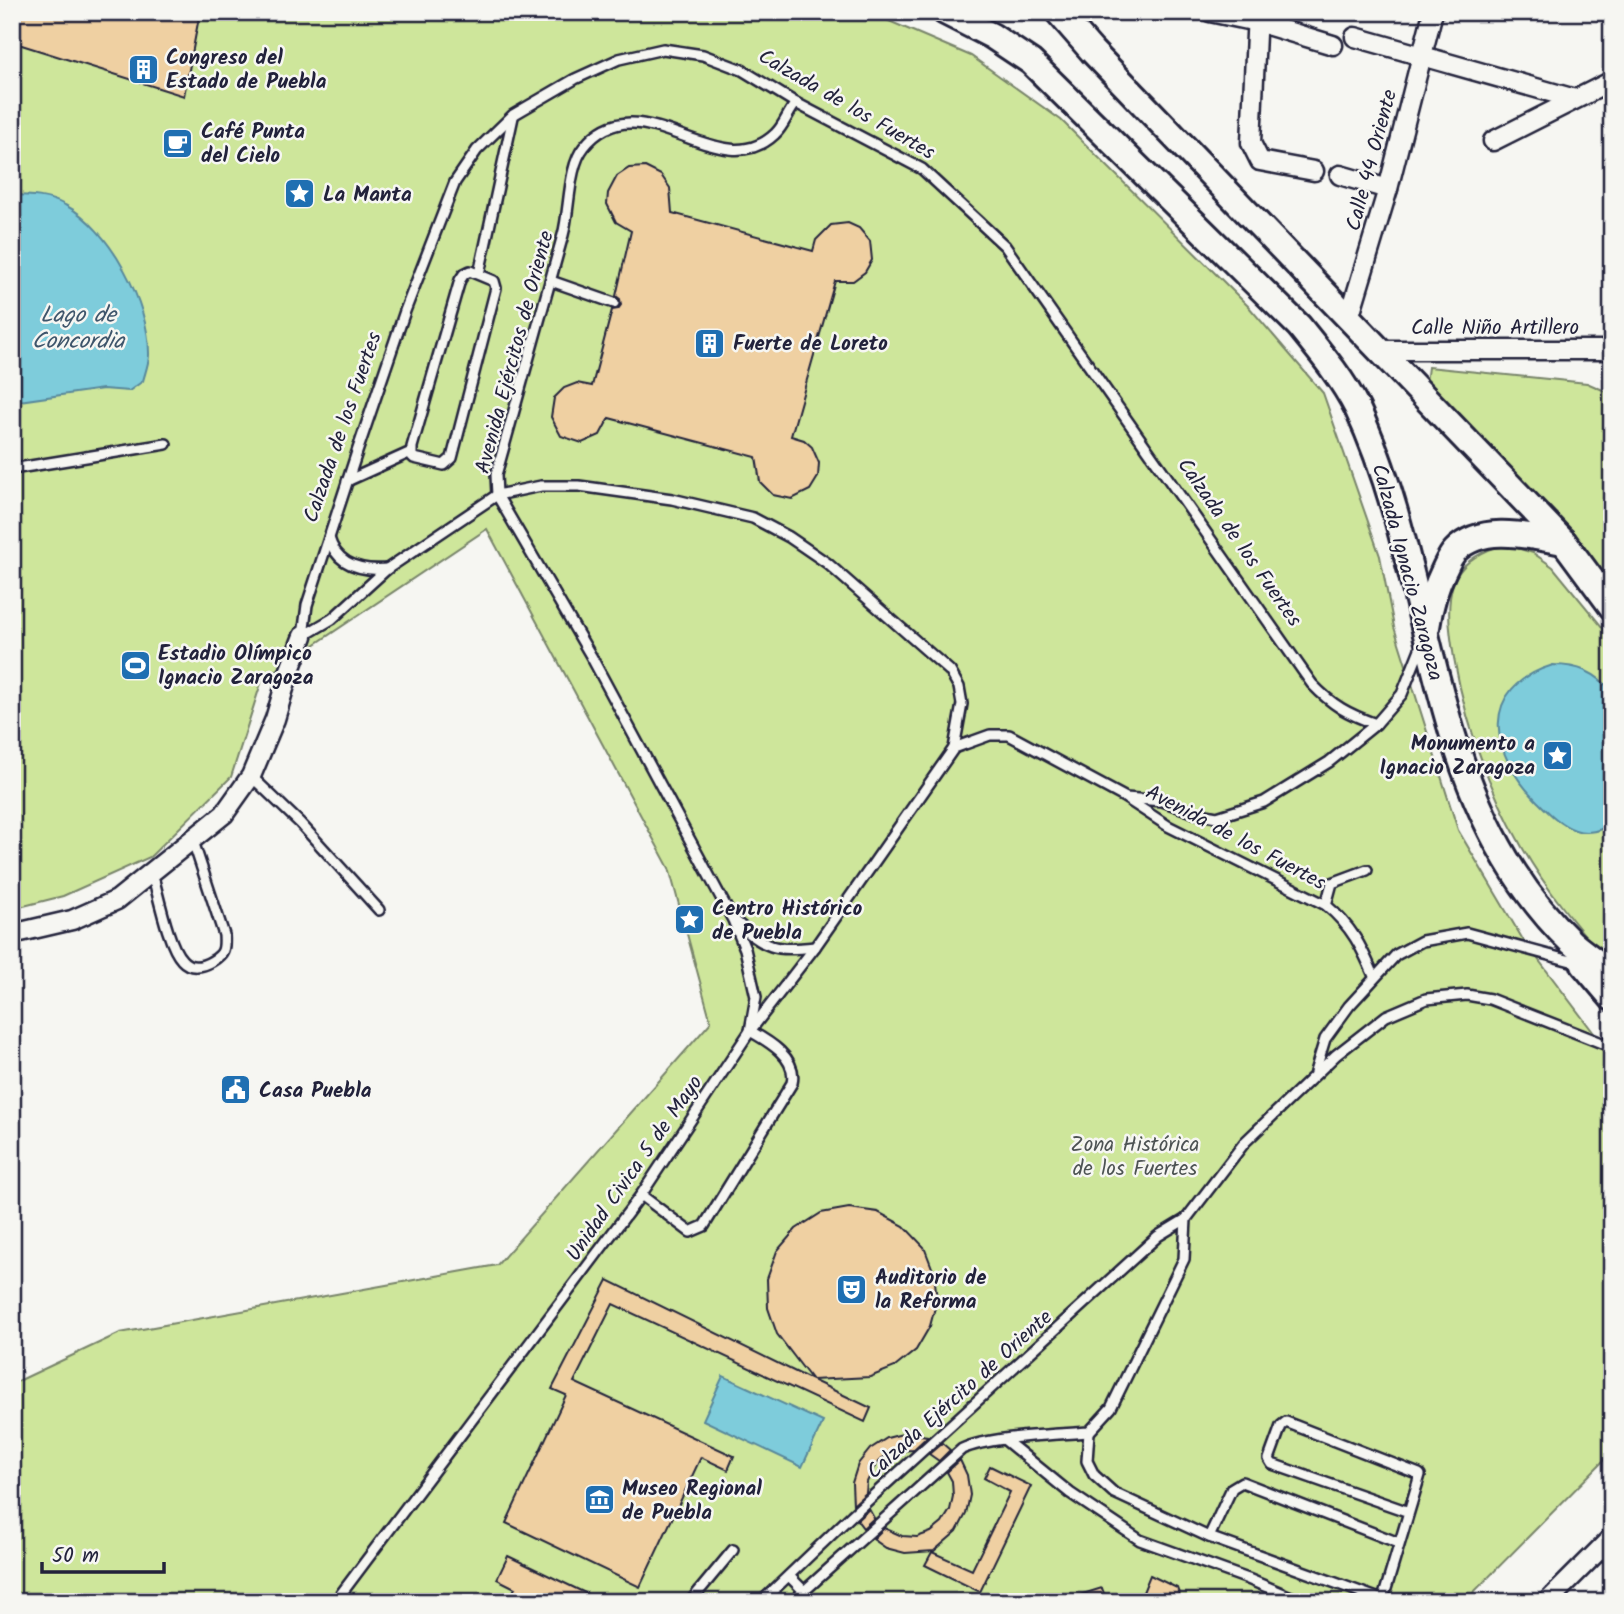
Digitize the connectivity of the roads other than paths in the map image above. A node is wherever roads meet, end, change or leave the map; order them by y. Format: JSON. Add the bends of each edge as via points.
{"nodes":[{"id":1,"x":945,"y":12,"type":"edge"},
{"id":2,"x":1058,"y":12,"type":"edge"},
{"id":3,"x":1210,"y":12,"type":"edge"},
{"id":4,"x":1433,"y":12,"type":"edge"},
{"id":5,"x":1257,"y":17,"type":"edge"},
{"id":6,"x":1356,"y":37,"type":"dead end"},
{"id":7,"x":1333,"y":45,"type":"dead end"},
{"id":8,"x":1423,"y":55,"type":"junction"},
{"id":9,"x":1612,"y":80,"type":"edge"},
{"id":10,"x":1575,"y":99,"type":"junction"},
{"id":11,"x":796,"y":103,"type":"junction"},
{"id":12,"x":513,"y":115,"type":"junction"},
{"id":13,"x":1493,"y":141,"type":"dead end"},
{"id":14,"x":1314,"y":171,"type":"dead end"},
{"id":15,"x":1340,"y":175,"type":"dead end"},
{"id":16,"x":1388,"y":189,"type":"junction"},
{"id":17,"x":479,"y":274,"type":"junction"},
{"id":18,"x":551,"y":281,"type":"junction"},
{"id":19,"x":614,"y":303,"type":"dead end"},
{"id":20,"x":1349,"y":318,"type":"junction"},
{"id":21,"x":1379,"y":350,"type":"junction"},
{"id":22,"x":1612,"y":350,"type":"edge"},
{"id":23,"x":166,"y":444,"type":"dead end"},
{"id":24,"x":411,"y":452,"type":"junction"},
{"id":25,"x":12,"y":470,"type":"edge"},
{"id":26,"x":347,"y":481,"type":"junction"},
{"id":27,"x":498,"y":495,"type":"junction"},
{"id":28,"x":328,"y":536,"type":"junction"},
{"id":29,"x":1564,"y":542,"type":"junction"},
{"id":30,"x":387,"y":569,"type":"junction"},
{"id":31,"x":1612,"y":607,"type":"edge"},
{"id":32,"x":303,"y":636,"type":"junction"},
{"id":33,"x":1426,"y":636,"type":"junction"},
{"id":34,"x":1376,"y":724,"type":"junction"},
{"id":35,"x":954,"y":748,"type":"junction"},
{"id":36,"x":251,"y":776,"type":"junction"},
{"id":37,"x":1126,"y":798,"type":"junction"},
{"id":38,"x":193,"y":841,"type":"junction"},
{"id":39,"x":1367,"y":870,"type":"dead end"},
{"id":40,"x":152,"y":873,"type":"junction"},
{"id":41,"x":1326,"y":905,"type":"junction"},
{"id":42,"x":379,"y":910,"type":"dead end"},
{"id":43,"x":733,"y":920,"type":"junction"},
{"id":44,"x":12,"y":934,"type":"edge"},
{"id":45,"x":815,"y":947,"type":"junction"},
{"id":46,"x":1592,"y":962,"type":"edge"},
{"id":47,"x":1374,"y":976,"type":"junction"},
{"id":48,"x":1612,"y":998,"type":"edge"},
{"id":49,"x":750,"y":1031,"type":"junction"},
{"id":50,"x":1612,"y":1047,"type":"edge"},
{"id":51,"x":1314,"y":1076,"type":"junction"},
{"id":52,"x":641,"y":1195,"type":"junction"},
{"id":53,"x":1186,"y":1219,"type":"junction"},
{"id":54,"x":1089,"y":1432,"type":"junction"},
{"id":55,"x":1005,"y":1440,"type":"junction"},
{"id":56,"x":1409,"y":1512,"type":"junction"},
{"id":57,"x":1209,"y":1537,"type":"junction"},
{"id":58,"x":1612,"y":1538,"type":"edge"},
{"id":59,"x":1399,"y":1543,"type":"junction"},
{"id":60,"x":733,"y":1550,"type":"dead end"},
{"id":61,"x":789,"y":1576,"type":"junction"},
{"id":62,"x":804,"y":1591,"type":"junction"},
{"id":63,"x":1386,"y":1600,"type":"edge"},
{"id":64,"x":335,"y":1602,"type":"edge"},
{"id":65,"x":690,"y":1602,"type":"edge"},
{"id":66,"x":761,"y":1602,"type":"edge"},
{"id":67,"x":792,"y":1602,"type":"edge"},
{"id":68,"x":1303,"y":1602,"type":"edge"},
{"id":69,"x":1546,"y":1602,"type":"edge"}],
"edges":[{"from":1,"to":33,"type":"main road","name":"Calzada Ignacio Zaragoza","via":[[1031,62],[1299,326],[1334,371],[1372,443]]},
{"from":2,"to":20,"type":"main road"},
{"from":3,"to":5,"type":"street"},
{"from":4,"to":8,"type":"street","name":"Calle 44 Oriente"},
{"from":5,"to":7,"type":"street"},
{"from":5,"to":14,"type":"street","via":[[1251,143],[1260,161]]},
{"from":6,"to":8,"type":"street"},
{"from":8,"to":10,"type":"street"},
{"from":8,"to":16,"type":"street","name":"Calle 44 Oriente"},
{"from":9,"to":10,"type":"street"},
{"from":10,"to":13,"type":"street"},
{"from":11,"to":12,"type":"lane","name":"Calzada de los Fuertes","via":[[742,70],[703,55],[663,49],[608,64]]},
{"from":11,"to":18,"type":"lane","name":"Avenida Ejércitos de Oriente","via":[[776,133],[758,145],[737,149],[642,123],[610,126],[598,134],[582,149],[575,170]]},
{"from":11,"to":34,"type":"lane","name":"Calzada de los Fuertes","via":[[922,169],[1005,246],[1312,684],[1349,715]]},
{"from":12,"to":17,"type":"lane"},
{"from":12,"to":26,"type":"lane","name":"Calzada de los Fuertes","via":[[477,150],[455,182]]},
{"from":15,"to":16,"type":"street"},
{"from":16,"to":20,"type":"street","name":"Calle 44 Oriente"},
{"from":17,"to":24,"type":"lane","via":[[470,271],[460,280]]},
{"from":17,"to":24,"type":"lane","via":[[494,281],[496,288],[452,458],[444,465],[414,458]]},
{"from":18,"to":19,"type":"lane"},
{"from":18,"to":27,"type":"lane","name":"Avenida Ejércitos de Oriente","via":[[496,475]]},
{"from":20,"to":21,"type":"main road"},
{"from":21,"to":22,"type":"street","name":"Calle Niño Artillero"},
{"from":21,"to":29,"type":"main road"},
{"from":23,"to":25,"type":"lane"},
{"from":24,"to":26,"type":"lane"},
{"from":26,"to":28,"type":"lane","name":"Calzada de los Fuertes"},
{"from":27,"to":30,"type":"lane"},
{"from":27,"to":35,"type":"lane","name":"Unidad Civica 5 de Mayo","via":[[541,486],[579,486],[672,499],[753,518],[789,537],[827,563],[950,671],[962,704]]},
{"from":27,"to":43,"type":"lane","name":"Avenida Ejércitos de Oriente"},
{"from":28,"to":30,"type":"lane","via":[[332,548],[348,564],[362,570]]},
{"from":28,"to":32,"type":"lane","name":"Calzada de los Fuertes","via":[[307,605]]},
{"from":29,"to":31,"type":"main road"},
{"from":29,"to":33,"type":"main road","via":[[1527,535],[1473,538],[1454,552],[1439,580]]},
{"from":30,"to":32,"type":"lane","via":[[332,619]]},
{"from":32,"to":36,"type":"street","name":"Calzada de los Fuertes"},
{"from":33,"to":34,"type":"lane","via":[[1402,694]]},
{"from":33,"to":46,"type":"main road","name":"Calzada Ignacio Zaragoza","via":[[1442,700],[1475,794],[1513,870],[1538,907]]},
{"from":34,"to":37,"type":"lane","name":"Avenida de los Fuertes","via":[[1329,762],[1264,802],[1237,812],[1206,816],[1163,801]]},
{"from":35,"to":37,"type":"lane","name":"Avenida de los Fuertes","via":[[990,735],[1009,735]]},
{"from":35,"to":45,"type":"lane","name":"Unidad Civica 5 de Mayo"},
{"from":36,"to":38,"type":"street","name":"Calzada de los Fuertes","via":[[224,814]]},
{"from":36,"to":42,"type":"lane"},
{"from":37,"to":41,"type":"lane","name":"Avenida de los Fuertes","via":[[1168,826]]},
{"from":38,"to":40,"type":"street","name":"Calzada de los Fuertes"},
{"from":38,"to":40,"type":"lane","via":[[224,935],[221,956],[194,967],[182,961],[172,945]]},
{"from":39,"to":41,"type":"lane","via":[[1332,883]]},
{"from":40,"to":44,"type":"street","name":"Calzada de los Fuertes","via":[[117,900],[72,920]]},
{"from":41,"to":47,"type":"lane","name":"Avenida de los Fuertes","via":[[1356,936]]},
{"from":43,"to":45,"type":"lane","name":"Avenida Ejércitos de Oriente","via":[[772,947]]},
{"from":43,"to":49,"type":"lane","name":"Avenida Ejércitos de Oriente","via":[[756,997]]},
{"from":45,"to":49,"type":"lane","name":"Unidad Civica 5 de Mayo"},
{"from":46,"to":47,"type":"lane","via":[[1467,933],[1422,941],[1396,955]]},
{"from":46,"to":48,"type":"main road","name":"Calzada Ignacio Zaragoza"},
{"from":47,"to":51,"type":"lane","via":[[1325,1039]]},
{"from":49,"to":52,"type":"lane","name":"Unidad Civica 5 de Mayo"},
{"from":49,"to":52,"type":"lane","via":[[773,1044],[793,1068],[792,1083],[704,1226],[690,1232]]},
{"from":50,"to":51,"type":"lane","via":[[1490,999],[1442,996],[1386,1016]]},
{"from":51,"to":53,"type":"lane","via":[[1245,1142]]},
{"from":52,"to":64,"type":"lane","name":"Unidad Civica 5 de Mayo"},
{"from":53,"to":54,"type":"lane","via":[[1184,1259],[1111,1408]]},
{"from":53,"to":61,"type":"lane","name":"Calzada Ejército de Oriente","via":[[1158,1236]]},
{"from":54,"to":55,"type":"lane"},
{"from":54,"to":57,"type":"lane","via":[[1087,1461],[1094,1475],[1114,1493]]},
{"from":55,"to":62,"type":"lane","via":[[962,1449]]},
{"from":55,"to":68,"type":"lane","via":[[1070,1493],[1140,1539]]},
{"from":56,"to":56,"type":"lane","via":[[1272,1464],[1269,1459],[1281,1426],[1286,1422],[1418,1472]]},
{"from":56,"to":59,"type":"lane"},
{"from":57,"to":59,"type":"lane","via":[[1232,1488],[1242,1482]]},
{"from":57,"to":63,"type":"lane"},
{"from":58,"to":69,"type":"street"},
{"from":59,"to":63,"type":"lane"},
{"from":60,"to":65,"type":"lane"},
{"from":61,"to":62,"type":"lane"},
{"from":61,"to":66,"type":"lane","name":"Calzada Ejército de Oriente"},
{"from":62,"to":67,"type":"lane"}]}
